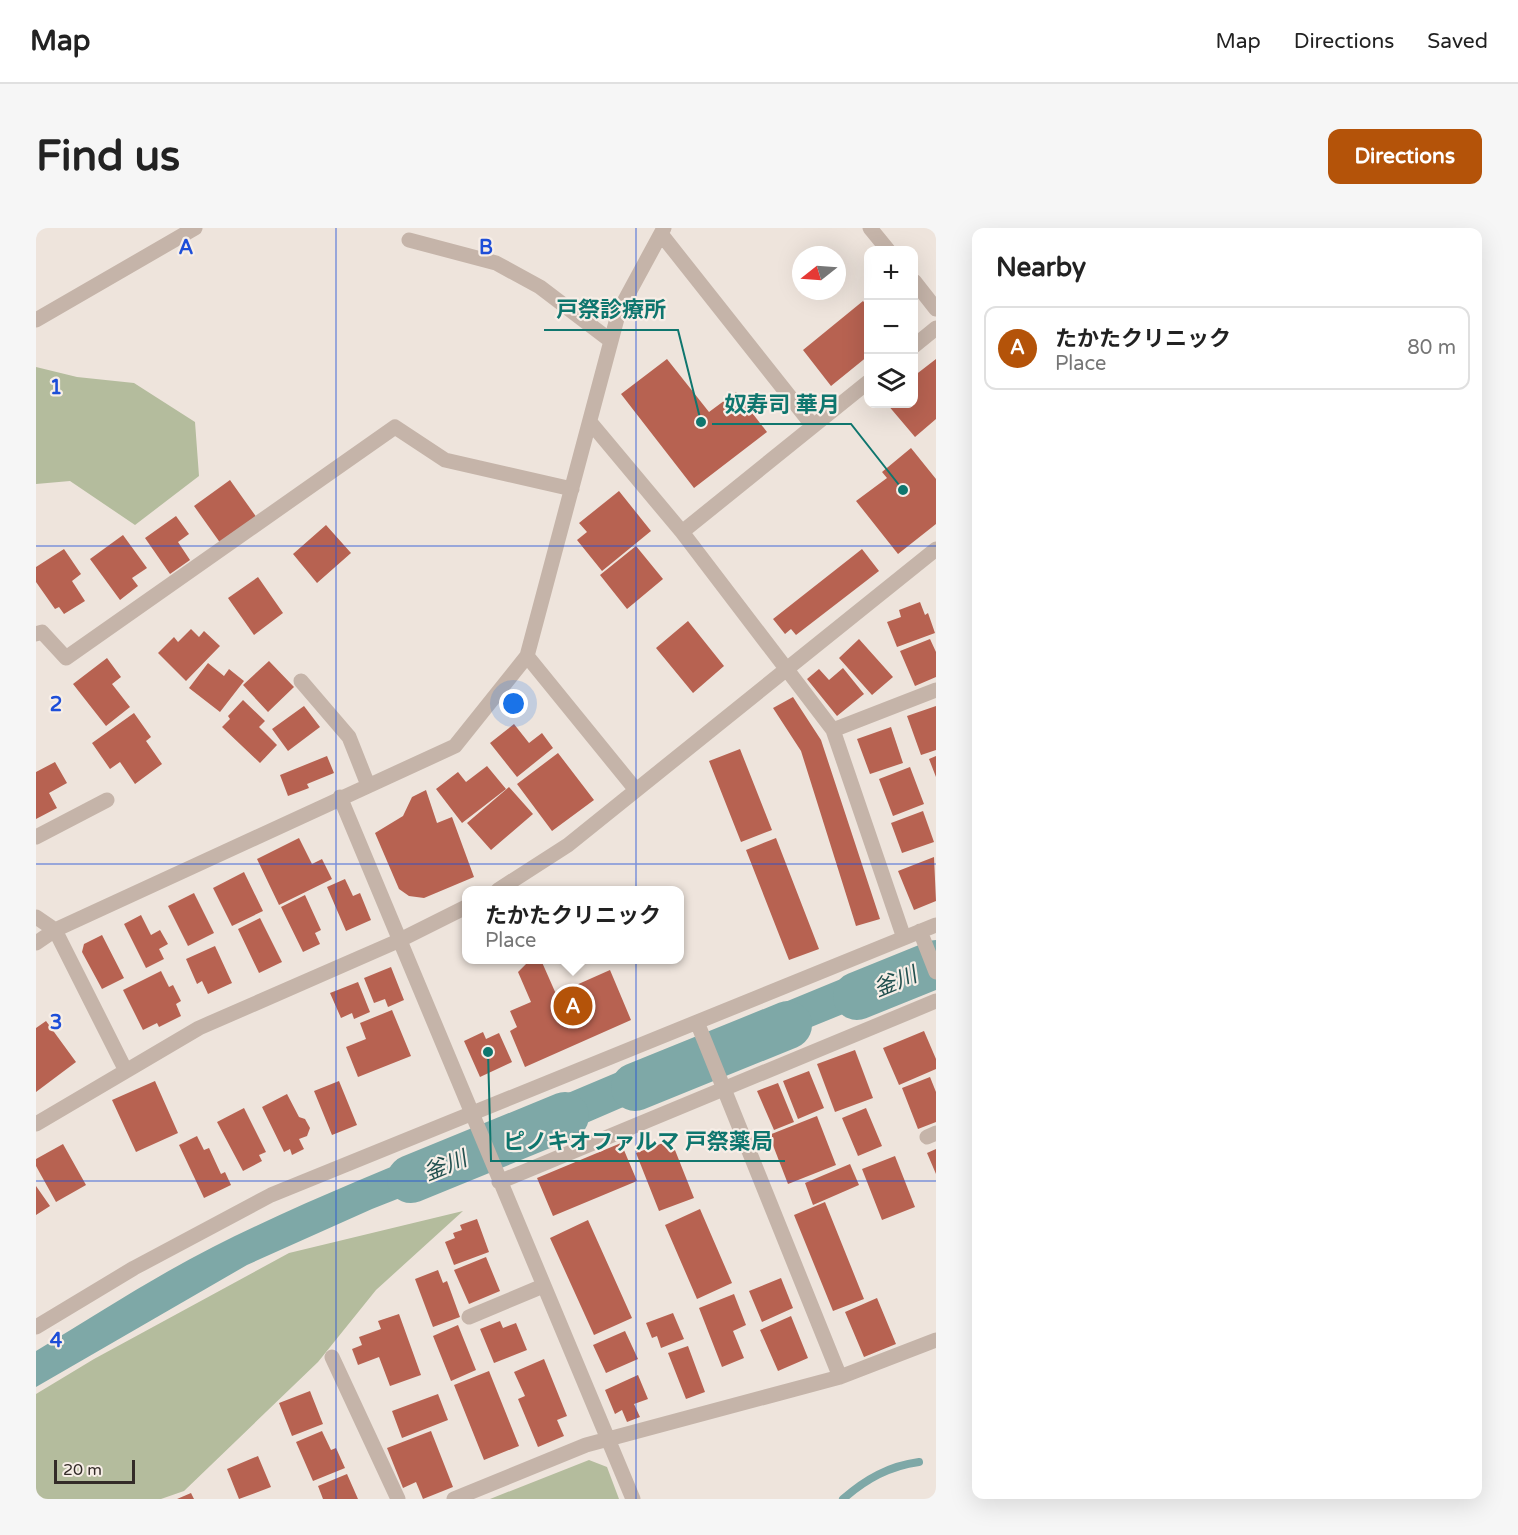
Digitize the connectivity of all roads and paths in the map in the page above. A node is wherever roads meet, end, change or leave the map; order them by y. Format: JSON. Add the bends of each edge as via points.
{"nodes":[{"id":1,"x":195,"y":228,"type":"edge"},
{"id":2,"x":870,"y":228,"type":"edge"},
{"id":3,"x":662,"y":231,"type":"edge"},
{"id":4,"x":409,"y":240,"type":"dead end"},
{"id":5,"x":885,"y":246,"type":"edge"},
{"id":6,"x":918,"y":286,"type":"edge"},
{"id":7,"x":936,"y":309,"type":"edge"},
{"id":8,"x":36,"y":320,"type":"edge"},
{"id":9,"x":936,"y":328,"type":"edge"},
{"id":10,"x":611,"y":341,"type":"junction"},
{"id":11,"x":918,"y":343,"type":"edge"},
{"id":12,"x":864,"y":385,"type":"edge"},
{"id":13,"x":590,"y":422,"type":"junction"},
{"id":14,"x":813,"y":426,"type":"junction"},
{"id":15,"x":572,"y":489,"type":"junction"},
{"id":16,"x":682,"y":532,"type":"junction"},
{"id":17,"x":936,"y":549,"type":"edge"},
{"id":18,"x":36,"y":634,"type":"edge"},
{"id":19,"x":527,"y":656,"type":"junction"},
{"id":20,"x":787,"y":668,"type":"junction"},
{"id":21,"x":301,"y":681,"type":"dead end"},
{"id":22,"x":936,"y":690,"type":"edge"},
{"id":23,"x":832,"y":730,"type":"junction"},
{"id":24,"x":368,"y":785,"type":"junction"},
{"id":25,"x":636,"y":790,"type":"junction"},
{"id":26,"x":340,"y":797,"type":"junction"},
{"id":27,"x":107,"y":800,"type":"dead end"},
{"id":28,"x":36,"y":837,"type":"edge"},
{"id":29,"x":505,"y":886,"type":"edge"},
{"id":30,"x":462,"y":909,"type":"edge"},
{"id":31,"x":36,"y":917,"type":"edge"},
{"id":32,"x":936,"y":925,"type":"edge"},
{"id":33,"x":55,"y":930,"type":"junction"},
{"id":34,"x":920,"y":931,"type":"junction"},
{"id":35,"x":904,"y":938,"type":"junction"},
{"id":36,"x":398,"y":941,"type":"junction"},
{"id":37,"x":36,"y":943,"type":"edge"},
{"id":38,"x":936,"y":972,"type":"edge"},
{"id":39,"x":936,"y":1001,"type":"edge"},
{"id":40,"x":697,"y":1022,"type":"junction"},
{"id":41,"x":126,"y":1071,"type":"junction"},
{"id":42,"x":724,"y":1091,"type":"junction"},
{"id":43,"x":471,"y":1113,"type":"junction"},
{"id":44,"x":36,"y":1124,"type":"edge"},
{"id":45,"x":497,"y":1178,"type":"junction"},
{"id":46,"x":543,"y":1286,"type":"junction"},
{"id":47,"x":470,"y":1317,"type":"dead end"},
{"id":48,"x":36,"y":1327,"type":"edge"},
{"id":49,"x":936,"y":1340,"type":"edge"},
{"id":50,"x":332,"y":1357,"type":"dead end"},
{"id":51,"x":840,"y":1377,"type":"junction"},
{"id":52,"x":608,"y":1440,"type":"junction"},
{"id":53,"x":398,"y":1499,"type":"edge"},
{"id":54,"x":454,"y":1499,"type":"edge"},
{"id":55,"x":633,"y":1499,"type":"edge"}],
"edges":[{"from":1,"to":8,"type":"street"},
{"from":2,"to":5,"type":"street"},
{"from":3,"to":10,"type":"street","via":[[619,311]]},
{"from":3,"to":14,"type":"street"},
{"from":4,"to":10,"type":"street","via":[[496,263],[540,287]]},
{"from":6,"to":7,"type":"street"},
{"from":9,"to":11,"type":"street"},
{"from":10,"to":13,"type":"street"},
{"from":12,"to":14,"type":"street"},
{"from":13,"to":15,"type":"street"},
{"from":13,"to":16,"type":"street"},
{"from":14,"to":16,"type":"street"},
{"from":15,"to":18,"type":"street","via":[[445,460],[395,428],[66,658],[42,632]]},
{"from":15,"to":19,"type":"street"},
{"from":16,"to":20,"type":"street"},
{"from":17,"to":20,"type":"street"},
{"from":19,"to":24,"type":"street","via":[[455,746]]},
{"from":19,"to":25,"type":"street"},
{"from":20,"to":23,"type":"street"},
{"from":20,"to":25,"type":"street"},
{"from":21,"to":24,"type":"street","via":[[349,737]]},
{"from":22,"to":23,"type":"street"},
{"from":23,"to":35,"type":"street"},
{"from":24,"to":26,"type":"street"},
{"from":25,"to":29,"type":"street","via":[[568,844]]},
{"from":26,"to":33,"type":"street"},
{"from":26,"to":36,"type":"street"},
{"from":27,"to":28,"type":"street"},
{"from":30,"to":36,"type":"street"},
{"from":31,"to":33,"type":"street"},
{"from":32,"to":34,"type":"street"},
{"from":33,"to":37,"type":"street"},
{"from":33,"to":41,"type":"street"},
{"from":34,"to":35,"type":"street"},
{"from":34,"to":38,"type":"street"},
{"from":35,"to":40,"type":"street"},
{"from":36,"to":41,"type":"street","via":[[199,1028]]},
{"from":36,"to":43,"type":"street"},
{"from":39,"to":42,"type":"street"},
{"from":40,"to":42,"type":"street"},
{"from":40,"to":43,"type":"street"},
{"from":41,"to":44,"type":"street"},
{"from":42,"to":45,"type":"street"},
{"from":42,"to":51,"type":"street"},
{"from":43,"to":45,"type":"street"},
{"from":43,"to":48,"type":"street","via":[[271,1196],[134,1268]]},
{"from":45,"to":46,"type":"street"},
{"from":46,"to":47,"type":"street"},
{"from":46,"to":52,"type":"street"},
{"from":49,"to":51,"type":"street"},
{"from":50,"to":53,"type":"street"},
{"from":51,"to":52,"type":"street"},
{"from":52,"to":54,"type":"street","via":[[586,1445]]},
{"from":52,"to":55,"type":"street"}]}
